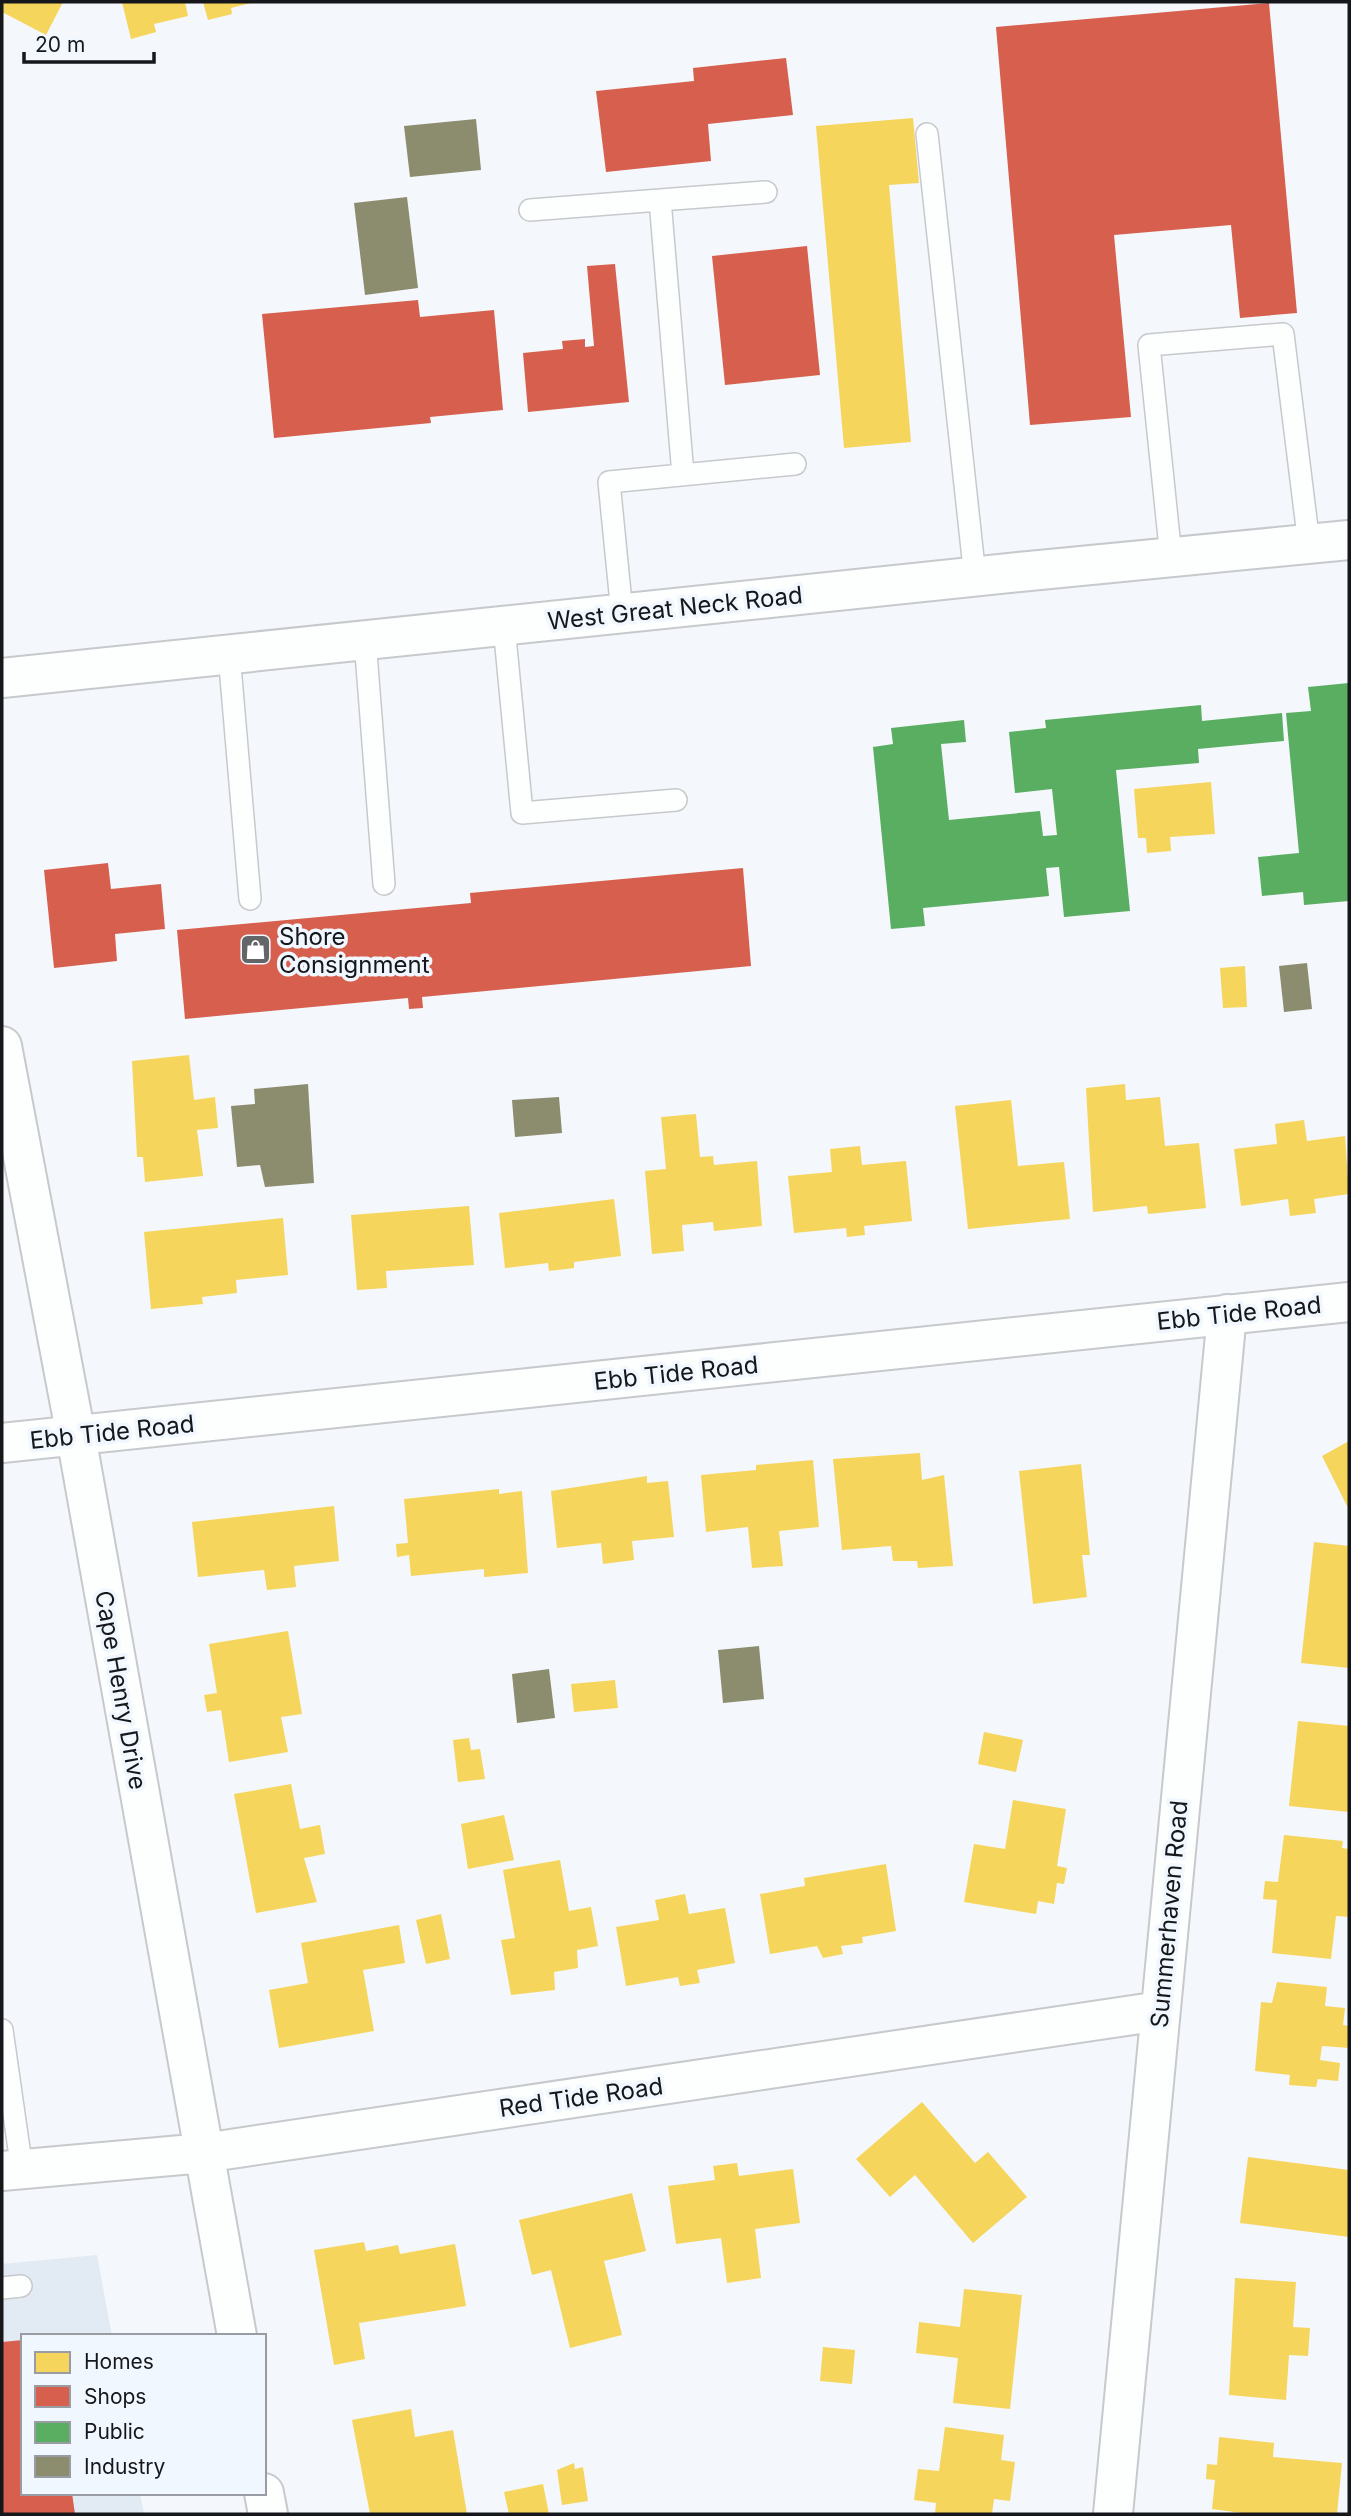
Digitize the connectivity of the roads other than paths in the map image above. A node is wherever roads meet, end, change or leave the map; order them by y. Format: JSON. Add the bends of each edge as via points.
{"nodes":[{"id":1,"x":927,"y":134,"type":"dead end"},
{"id":2,"x":766,"y":192,"type":"dead end"},
{"id":3,"x":660,"y":200,"type":"junction"},
{"id":4,"x":530,"y":209,"type":"dead end"},
{"id":5,"x":795,"y":464,"type":"dead end"},
{"id":6,"x":683,"y":475,"type":"junction"},
{"id":7,"x":1349,"y":540,"type":"edge"},
{"id":8,"x":1310,"y":544,"type":"junction"},
{"id":9,"x":1171,"y":557,"type":"junction"},
{"id":10,"x":975,"y":577,"type":"junction"},
{"id":11,"x":622,"y":613,"type":"junction"},
{"id":12,"x":504,"y":626,"type":"junction"},
{"id":13,"x":365,"y":640,"type":"junction"},
{"id":14,"x":229,"y":654,"type":"junction"},
{"id":15,"x":2,"y":678,"type":"edge"},
{"id":16,"x":676,"y":800,"type":"dead end"},
{"id":17,"x":384,"y":884,"type":"dead end"},
{"id":18,"x":250,"y":900,"type":"dead end"},
{"id":19,"x":2,"y":1046,"type":"edge"},
{"id":20,"x":1349,"y":1302,"type":"edge"},
{"id":21,"x":1227,"y":1314,"type":"junction"},
{"id":22,"x":76,"y":1436,"type":"junction"},
{"id":23,"x":2,"y":1443,"type":"edge"},
{"id":24,"x":1160,"y":2011,"type":"junction"},
{"id":25,"x":2,"y":2030,"type":"edge"},
{"id":26,"x":8,"y":2120,"type":"edge"},
{"id":27,"x":204,"y":2153,"type":"junction"},
{"id":28,"x":12,"y":2171,"type":"edge"},
{"id":29,"x":237,"y":2334,"type":"edge"},
{"id":30,"x":264,"y":2495,"type":"edge"},
{"id":31,"x":268,"y":2514,"type":"edge"},
{"id":32,"x":1113,"y":2514,"type":"edge"}],
"edges":[{"from":1,"to":10,"type":"lane"},
{"from":2,"to":3,"type":"lane"},
{"from":3,"to":4,"type":"lane"},
{"from":3,"to":6,"type":"lane"},
{"from":5,"to":6,"type":"lane"},
{"from":6,"to":11,"type":"lane","via":[[610,482]]},
{"from":7,"to":8,"type":"street","name":"West Great Neck Road"},
{"from":8,"to":9,"type":"street","name":"West Great Neck Road"},
{"from":8,"to":9,"type":"lane","via":[[1283,334],[1149,345]]},
{"from":9,"to":10,"type":"street","name":"West Great Neck Road"},
{"from":10,"to":11,"type":"street","name":"West Great Neck Road"},
{"from":11,"to":12,"type":"street","name":"West Great Neck Road"},
{"from":12,"to":13,"type":"street","name":"West Great Neck Road"},
{"from":12,"to":16,"type":"lane","via":[[522,813]]},
{"from":13,"to":14,"type":"street","name":"West Great Neck Road"},
{"from":13,"to":17,"type":"lane"},
{"from":14,"to":15,"type":"street","name":"West Great Neck Road"},
{"from":14,"to":18,"type":"lane"},
{"from":19,"to":22,"type":"street","name":"Cape Henry Drive"},
{"from":20,"to":21,"type":"street","name":"Ebb Tide Road"},
{"from":21,"to":22,"type":"street","name":"Ebb Tide Road"},
{"from":21,"to":24,"type":"street","name":"Summerhaven Road"},
{"from":22,"to":23,"type":"street","name":"Ebb Tide Road"},
{"from":22,"to":27,"type":"street","name":"Cape Henry Drive"},
{"from":24,"to":27,"type":"street","name":"Red Tide Road"},
{"from":24,"to":32,"type":"street","name":"Summerhaven Road"},
{"from":25,"to":26,"type":"lane"},
{"from":26,"to":28,"type":"lane"},
{"from":27,"to":28,"type":"street","name":"Red Tide Road"},
{"from":27,"to":29,"type":"street","name":"Cape Henry Drive"},
{"from":30,"to":31,"type":"street"}]}
